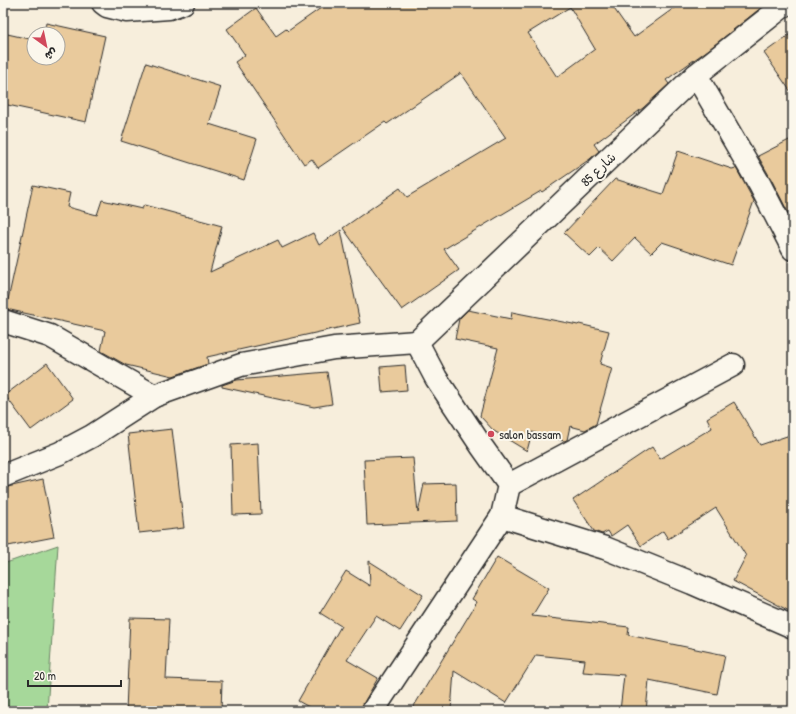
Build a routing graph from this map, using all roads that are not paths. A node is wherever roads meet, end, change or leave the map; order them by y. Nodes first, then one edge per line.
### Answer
1 (103, 3) edge
2 (183, 3) edge
3 (787, 3) edge
4 (696, 75) junction
5 (793, 249) edge
6 (3, 321) edge
7 (417, 342) junction
8 (733, 365) dead end
9 (154, 396) junction
10 (3, 476) edge
11 (509, 485) junction
12 (502, 516) junction
13 (793, 627) edge
14 (373, 711) edge

1 - 2 street
3 - 4 street, شارع 85
4 - 5 street
4 - 7 street, شارع 85
6 - 9 street
7 - 9 street
7 - 11 street
8 - 11 street
9 - 10 street
11 - 12 street
12 - 13 street
12 - 14 street

